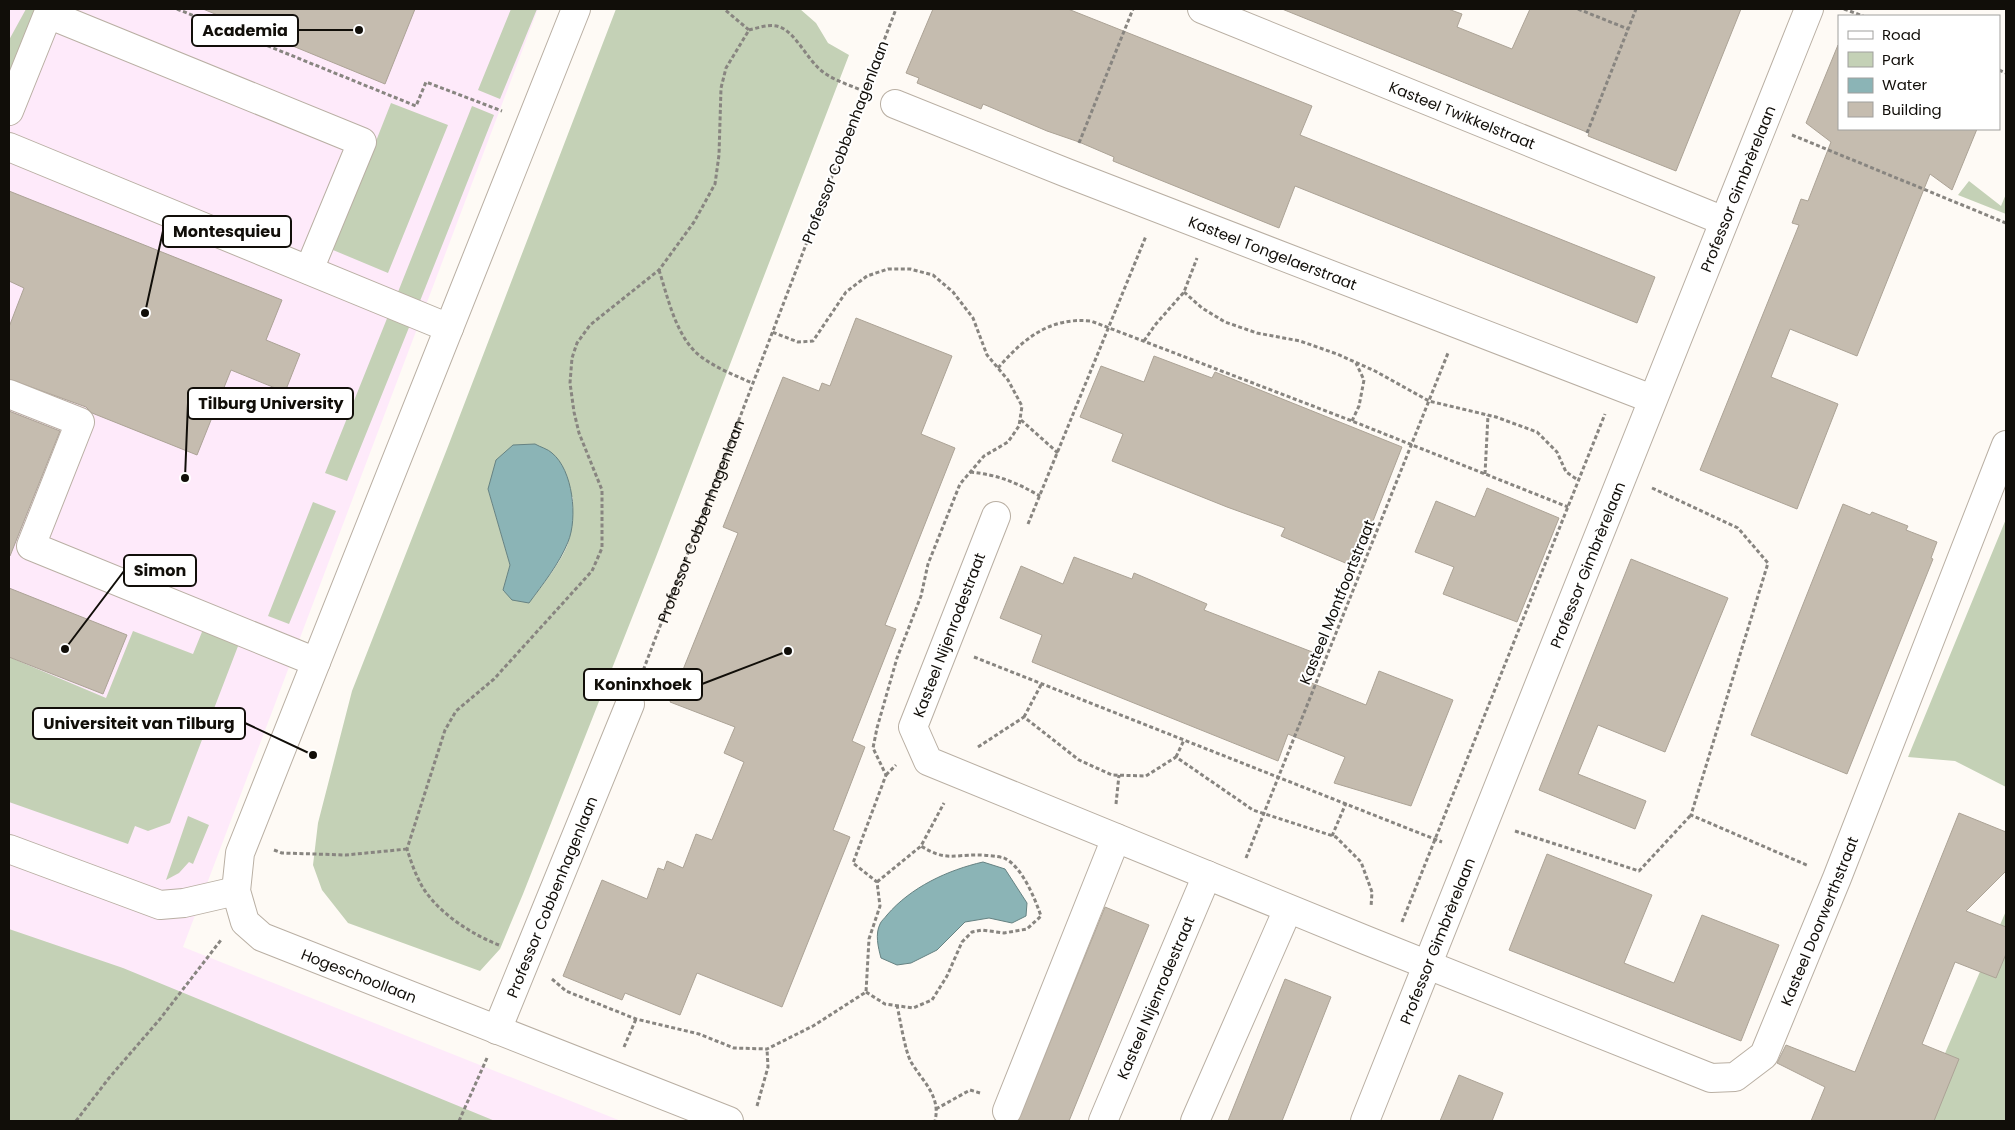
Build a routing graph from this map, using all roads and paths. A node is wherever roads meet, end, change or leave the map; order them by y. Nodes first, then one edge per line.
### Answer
1 (177, 9) edge
2 (576, 9) edge
3 (724, 9) edge
4 (896, 9) edge
5 (1133, 9) edge
6 (1202, 9) edge
7 (1578, 9) edge
8 (1636, 9) edge
9 (1809, 9) edge
10 (1844, 9) edge
11 (1860, 15) edge
12 (1628, 29) junction
13 (749, 30) junction
14 (865, 92) junction
15 (895, 104) joint
16 (9, 111) edge
17 (531, 122) junction
18 (1763, 123) junction
19 (9, 147) edge
20 (1576, 161) junction
21 (1067, 173) junction
22 (1157, 208) junction
23 (1724, 221) junction
24 (2006, 223) edge
25 (1208, 228) junction
26 (309, 270) junction
27 (660, 270) junction
28 (1184, 292) junction
29 (1460, 325) junction
30 (1109, 327) junction
31 (449, 328) junction
32 (772, 332) junction
33 (1144, 341) junction
34 (1356, 363) junction
35 (998, 368) junction
36 (752, 383) junction
37 (1616, 385) junction
38 (9, 394) edge
39 (1652, 399) junction
40 (1429, 401) junction
41 (1488, 415) junction
42 (1020, 420) junction
43 (1352, 421) junction
44 (1412, 445) junction
45 (2006, 445) edge
46 (1058, 453) junction
47 (970, 472) junction
48 (1484, 474) junction
49 (1623, 475) junction
50 (1578, 480) junction
51 (1040, 496) junction
52 (1568, 507) junction
53 (996, 516) joint
54 (946, 645) junction
55 (316, 662) junction
56 (1042, 683) junction
57 (630, 704) joint
58 (1024, 717) junction
59 (1184, 740) junction
60 (1176, 758) junction
61 (956, 772) junction
62 (1278, 777) junction
63 (1346, 803) junction
64 (1264, 814) junction
65 (1691, 815) junction
66 (1484, 821) junction
67 (1332, 836) junction
68 (246, 838) junction
69 (1116, 838) junction
70 (1435, 839) junction
71 (921, 846) junction
72 (9, 849) edge
73 (407, 849) junction
74 (1471, 853) junction
75 (1207, 875) junction
76 (1837, 878) junction
77 (877, 882) junction
78 (1234, 886) junction
79 (236, 891) junction
80 (1288, 909) junction
81 (245, 922) junction
82 (1379, 946) junction
83 (527, 957) junction
84 (1426, 964) junction
85 (866, 992) junction
86 (897, 1005) junction
87 (497, 1030) junction
88 (767, 1048) junction
89 (1008, 1107) joint
90 (936, 1109) junction
91 (755, 1114) dead end
92 (76, 1121) edge
93 (459, 1121) edge
94 (729, 1121) edge
95 (935, 1121) edge
96 (1103, 1121) edge
97 (1195, 1121) edge
98 (1365, 1121) edge

1 - 17 path
2 - 17 street
3 - 13 path
4 - 14 path, Professor Cobbenhagenlaan
5 - 21 path
6 - 20 street, Kasteel Twikkelstraat
7 - 12 path
8 - 12 path
9 - 18 street, Professor Gimbrèrelaan
10 - 11 path
12 - 20 path
13 - 14 path
13 - 27 path
14 - 15 path
14 - 32 path, Professor Cobbenhagenlaan
15 - 21 street, Kasteel Tongelaerstraat
16 - 26 street
17 - 31 street
18 - 23 street, Professor Gimbrèrelaan
18 - 24 path
19 - 26 street
20 - 23 street, Kasteel Twikkelstraat
21 - 22 street, Kasteel Tongelaerstraat
22 - 25 street, Kasteel Tongelaerstraat
22 - 30 path
23 - 39 street, Professor Gimbrèrelaan
25 - 28 path
25 - 29 street, Kasteel Tongelaerstraat
26 - 31 street
27 - 36 path
27 - 73 path
28 - 33 path
28 - 34 path
29 - 37 street, Kasteel Tongelaerstraat
29 - 40 path, Kasteel Montfoortstraat
30 - 33 path
30 - 35 path
30 - 46 path
31 - 55 street
32 - 35 path
32 - 36 path, Professor Cobbenhagenlaan
33 - 43 path
34 - 40 path
34 - 43 path
35 - 42 path
36 - 57 path, Professor Cobbenhagenlaan
37 - 39 street, Kasteel Tongelaerstraat
37 - 50 path
38 - 55 street
39 - 49 street, Professor Gimbrèrelaan
40 - 41 path
40 - 44 path, Kasteel Montfoortstraat
41 - 48 path
41 - 50 path
42 - 46 path
42 - 47 path
43 - 44 path
44 - 48 path
44 - 62 path, Kasteel Montfoortstraat
45 - 76 street, Kasteel Doorwerthstraat
46 - 51 path
47 - 51 path
47 - 77 path
48 - 52 path
49 - 65 path
49 - 66 street, Professor Gimbrèrelaan
50 - 52 path
51 - 53 path
52 - 70 path
53 - 54 street, Kasteel Nijenrodestraat
54 - 56 path
54 - 61 street, Kasteel Nijenrodestraat
55 - 68 street
56 - 58 path
56 - 59 path
57 - 83 street, Professor Cobbenhagenlaan
58 - 60 path
58 - 61 path
59 - 60 path
59 - 62 path
60 - 64 path
61 - 69 street, Kasteel Nijenrodestraat
61 - 71 path
62 - 63 path
62 - 64 path, Kasteel Montfoortstraat
63 - 67 path
63 - 70 path
64 - 67 path
64 - 78 path, Kasteel Montfoortstraat
65 - 66 path
65 - 76 path
66 - 74 street, Professor Gimbrèrelaan
67 - 82 path
68 - 73 path
68 - 79 street
69 - 75 street, Kasteel Nijenrodestraat
69 - 89 street
70 - 74 path
70 - 82 path
71 - 77 path
71 - 86 path
72 - 79 street
73 - 83 path
74 - 84 street, Professor Gimbrèrelaan
75 - 78 street, Kasteel Nijenrodestraat
75 - 96 street, Kasteel Nijenrodestraat
76 - 84 street, Kasteel Doorwerthstraat
77 - 85 path
78 - 80 street, Kasteel Nijenrodestraat
79 - 81 street
80 - 82 street, Kasteel Nijenrodestraat
80 - 97 street
81 - 87 street, Hogeschoollaan
81 - 92 path
82 - 84 street, Kasteel Nijenrodestraat
83 - 87 street, Professor Cobbenhagenlaan
83 - 88 path
84 - 98 street, Professor Gimbrèrelaan
85 - 86 path
85 - 88 path
86 - 90 path
87 - 93 path
87 - 94 street, Hogeschoollaan
88 - 91 path
89 - 90 path
90 - 95 path

